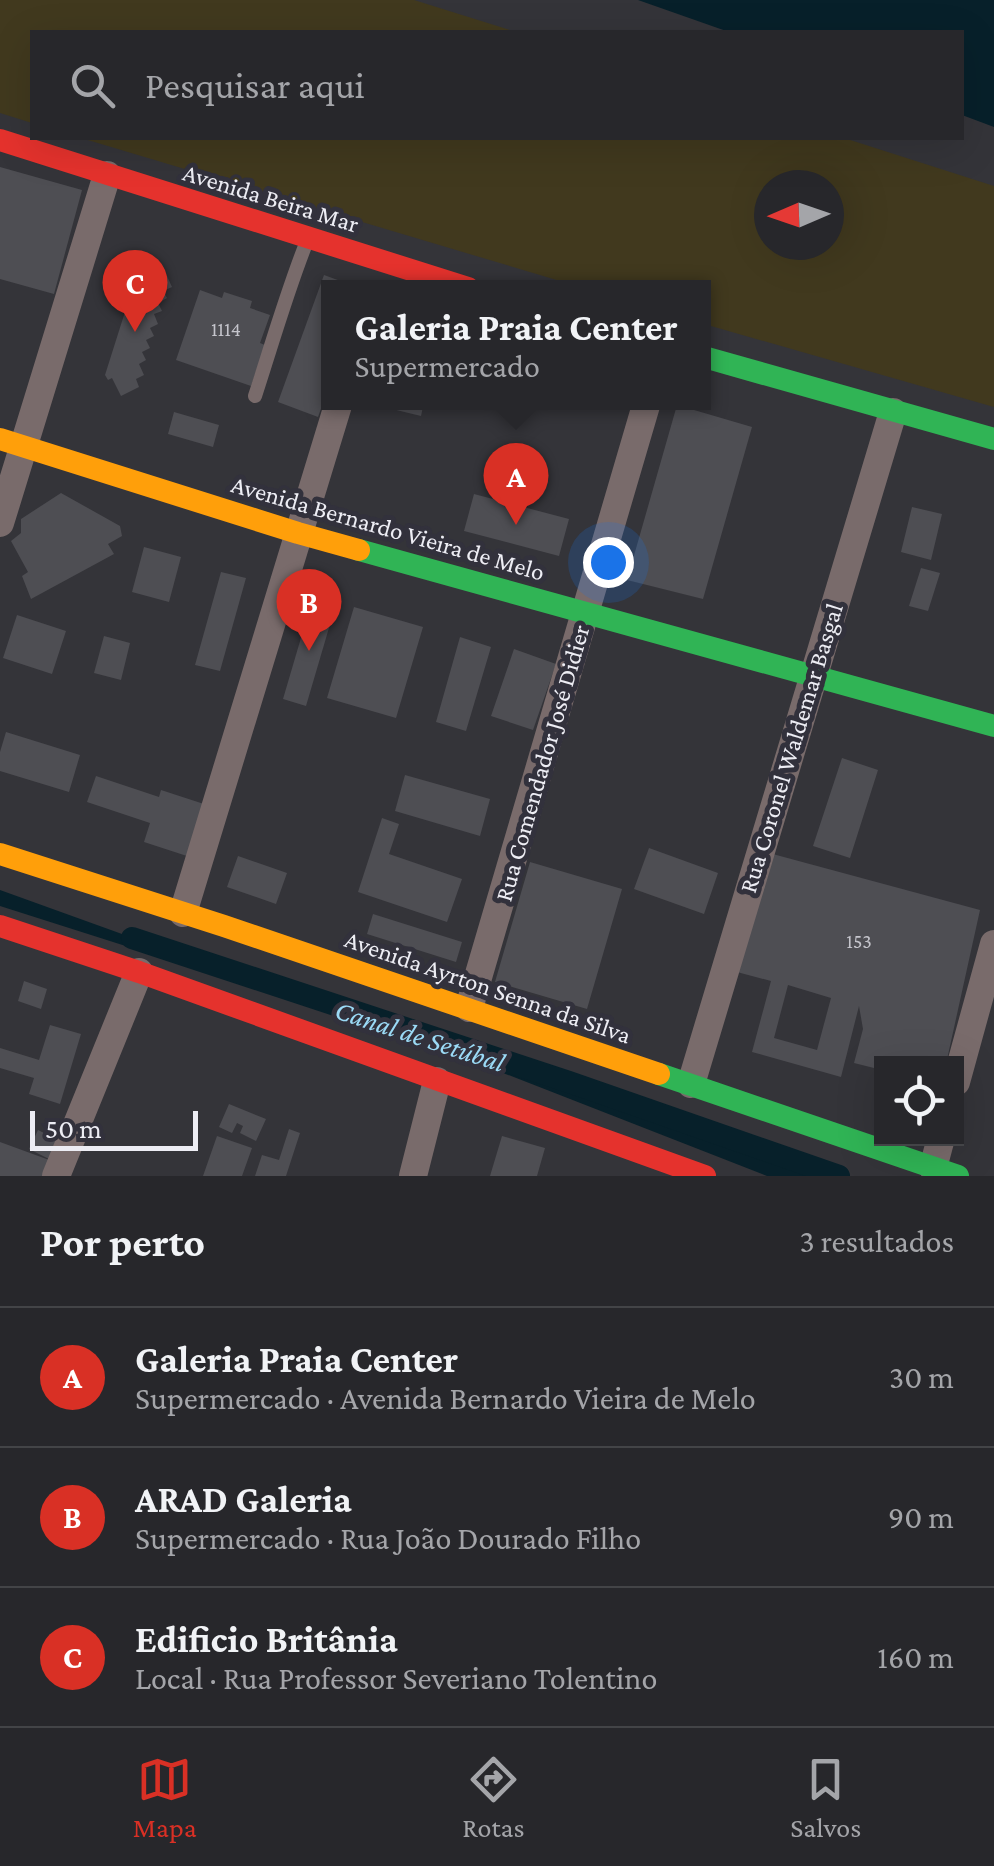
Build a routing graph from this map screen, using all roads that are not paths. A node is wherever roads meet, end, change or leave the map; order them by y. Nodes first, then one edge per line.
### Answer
1 (0, 140) edge
2 (107, 175) junction
3 (308, 238) junction
4 (379, 275) edge
5 (413, 280) edge
6 (711, 360) edge
7 (254, 396) dead end
8 (336, 410) edge
9 (644, 410) edge
10 (893, 412) junction
11 (994, 438) edge
12 (12, 443) edge
13 (0, 523) edge
14 (298, 533) junction
15 (586, 613) junction
16 (812, 677) junction
17 (994, 726) edge
18 (0, 854) edge
19 (183, 913) junction
20 (0, 926) edge
21 (994, 944) edge
22 (139, 972) junction
23 (470, 1008) junction
24 (963, 1056) edge
25 (437, 1080) junction
26 (691, 1084) junction
27 (942, 1146) edge
28 (675, 1171) edge
29 (945, 1172) edge
30 (56, 1176) edge
31 (413, 1176) edge
32 (705, 1176) edge

1 - 2 main road, Avenida Beira Mar
2 - 3 main road, Avenida Beira Mar
2 - 12 street
3 - 4 main road, Avenida Beira Mar
3 - 7 lane
4 - 5 main road, Avenida Beira Mar
6 - 10 main road
8 - 14 street
9 - 15 street, Rua Comendador José Didier
10 - 11 main road
10 - 16 street, Rua Coronel Waldemar Basgal
12 - 13 street
12 - 14 main road, Avenida Bernardo Vieira de Melo
14 - 15 main road, Avenida Bernardo Vieira de Melo
14 - 19 street
15 - 16 main road, Avenida Bernardo Vieira de Melo
15 - 23 street, Rua Comendador José Didier
16 - 17 main road, Avenida Bernardo Vieira de Melo
16 - 26 street, Rua Coronel Waldemar Basgal
18 - 19 main road, Avenida Ayrton Senna da Silva
19 - 23 main road, Avenida Ayrton Senna da Silva
20 - 22 main road
21 - 24 street
22 - 25 main road
22 - 30 street
23 - 26 main road, Avenida Ayrton Senna da Silva
25 - 28 main road
25 - 31 street
26 - 29 main road, Avenida Ayrton Senna da Silva
27 - 29 street
28 - 32 main road

